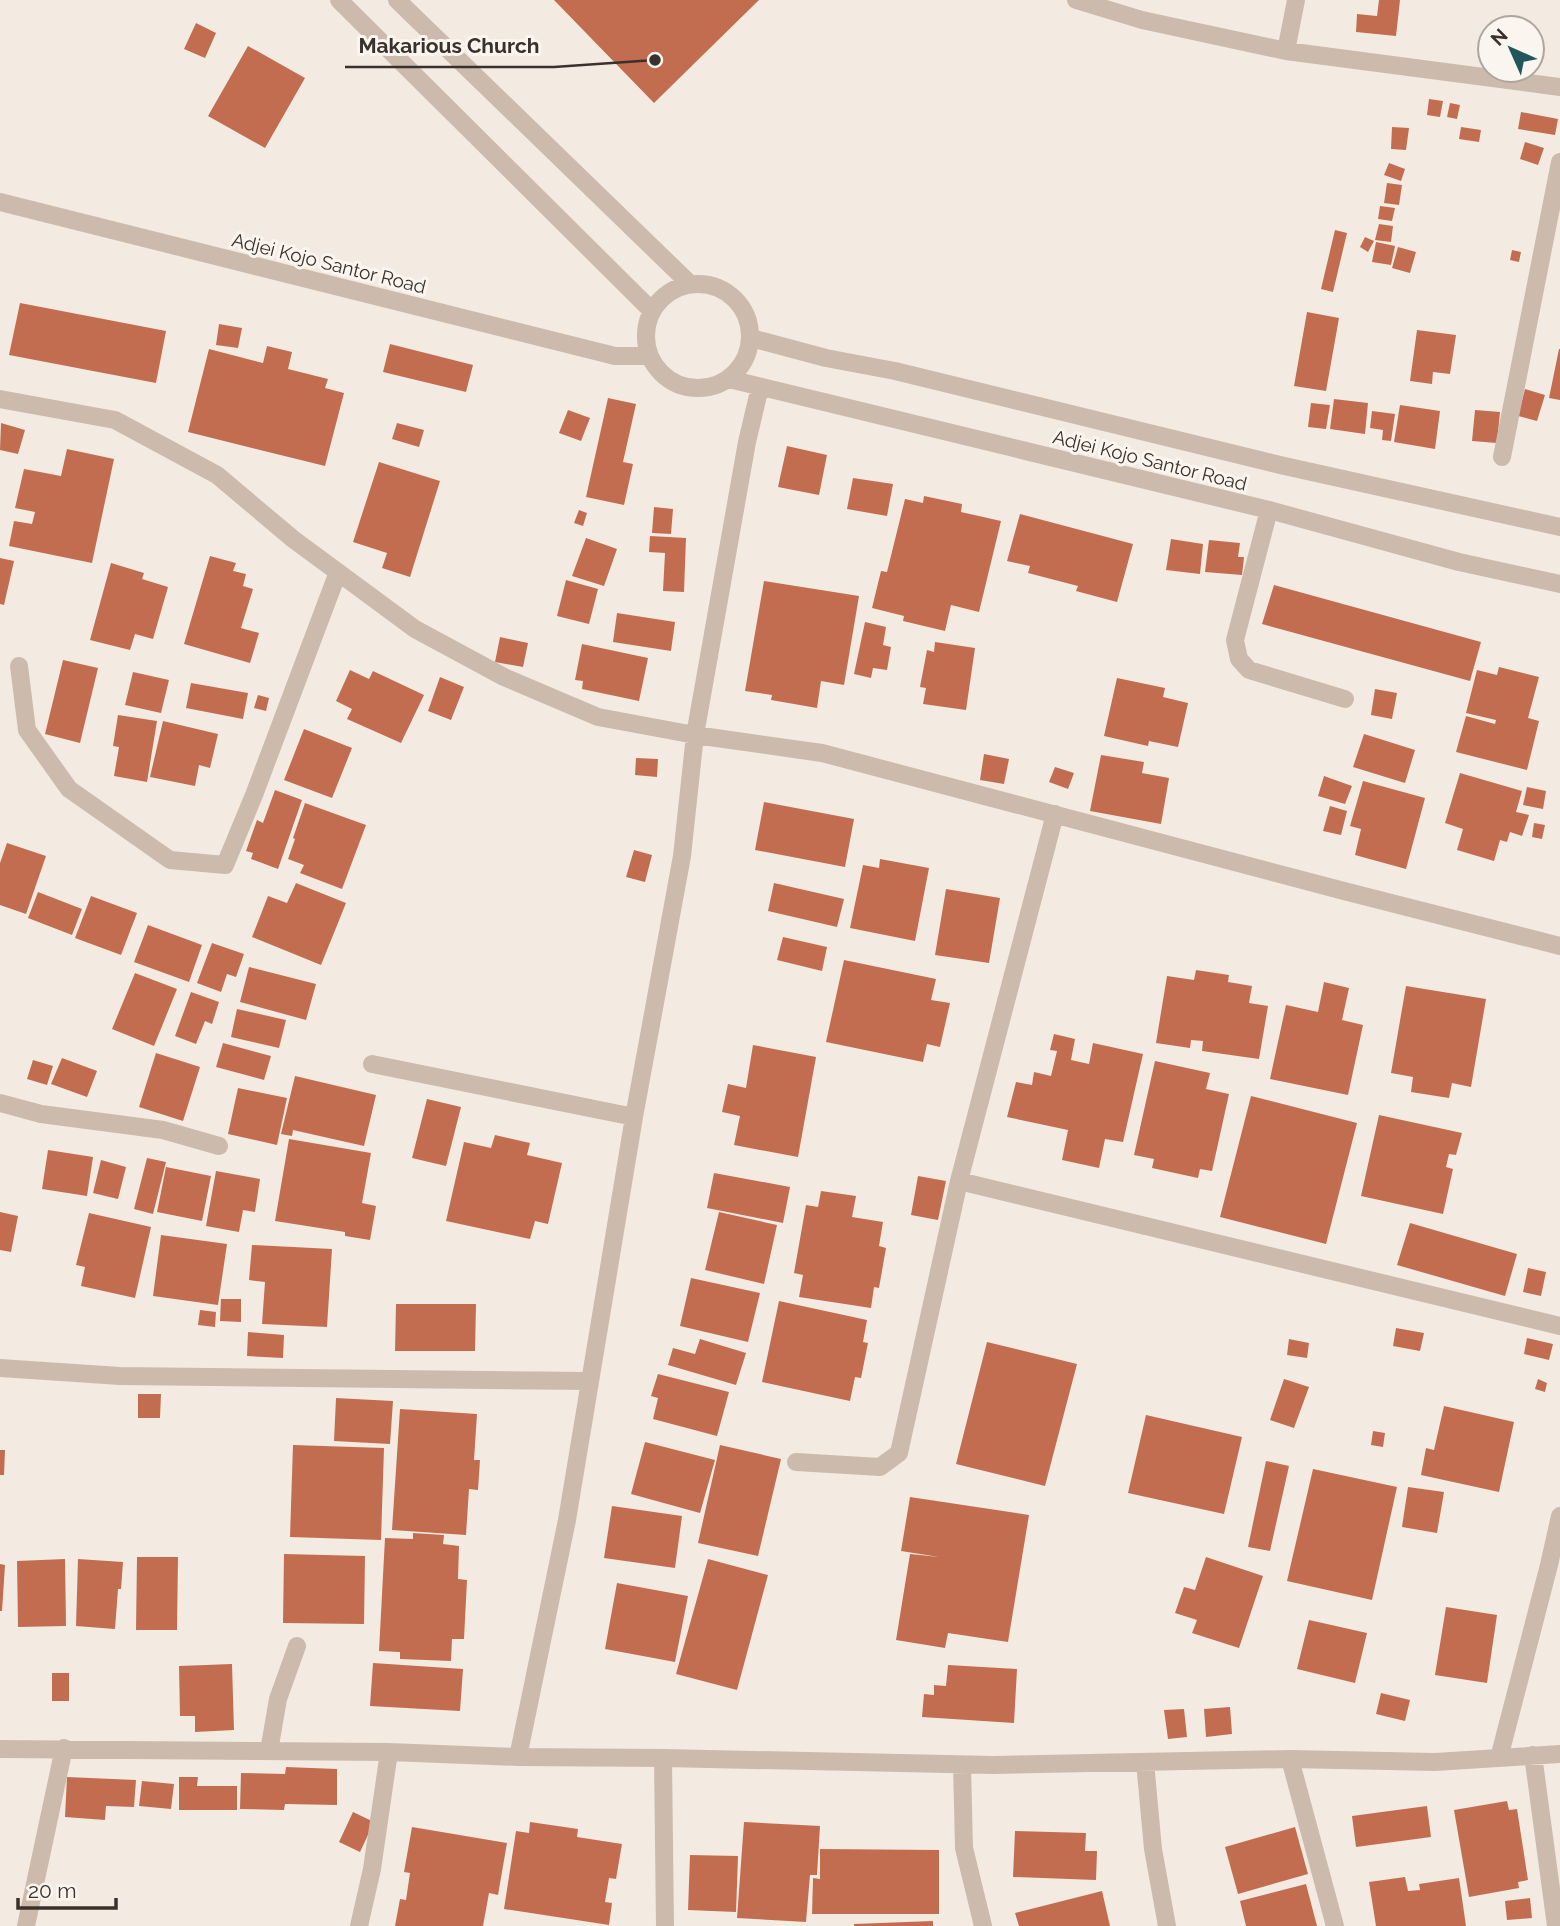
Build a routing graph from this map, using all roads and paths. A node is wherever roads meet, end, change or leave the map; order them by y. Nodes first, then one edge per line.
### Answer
1 (339, 0) edge
2 (397, 0) edge
3 (1076, 0) edge
4 (1296, 0) edge
5 (1286, 51) junction
6 (1560, 87) edge
7 (1560, 162) edge
8 (0, 202) edge
9 (689, 283) junction
10 (651, 310) junction
11 (751, 338) junction
12 (649, 356) junction
13 (729, 379) junction
14 (760, 387) junction
15 (0, 399) edge
16 (1502, 457) dead end
17 (1269, 510) junction
18 (1560, 527) edge
19 (338, 572) junction
20 (1560, 584) edge
21 (19, 666) dead end
22 (1345, 699) dead end
23 (695, 734) junction
24 (1055, 814) junction
25 (1560, 946) edge
26 (372, 1064) dead end
27 (0, 1103) edge
28 (634, 1117) junction
29 (219, 1146) dead end
30 (959, 1181) junction
31 (1560, 1326) edge
32 (0, 1368) edge
33 (589, 1381) junction
34 (796, 1462) dead end
35 (1560, 1516) edge
36 (297, 1646) dead end
37 (64, 1748) junction
38 (0, 1749) edge
39 (269, 1751) junction
40 (388, 1752) junction
41 (1533, 1755) junction
42 (1560, 1755) edge
43 (518, 1757) junction
44 (663, 1758) junction
45 (1499, 1758) junction
46 (1290, 1759) junction
47 (1145, 1762) junction
48 (962, 1765) junction
49 (26, 1926) edge
50 (359, 1926) edge
51 (665, 1926) edge
52 (983, 1926) edge
53 (1167, 1926) edge
54 (1335, 1926) edge
55 (1556, 1926) edge

1 - 10 street
2 - 9 street
3 - 5 street
4 - 5 street
5 - 6 street
7 - 16 street
8 - 12 street, Adjei Kojo Santor Road
9 - 10 street
9 - 11 street
10 - 12 street
11 - 13 street
11 - 18 street, Adjei Kojo Santor Road
12 - 13 street
13 - 14 street, Adjei Kojo Santor Road
14 - 17 street, Adjei Kojo Santor Road
14 - 23 street
15 - 19 street
17 - 20 street, Adjei Kojo Santor Road
17 - 22 street
19 - 21 street
19 - 23 street
23 - 24 street
23 - 28 street
24 - 25 street
24 - 30 street
26 - 28 street
27 - 29 street
28 - 33 street
30 - 31 street
30 - 34 street
32 - 33 street
33 - 43 street
35 - 45 street
36 - 39 street
37 - 38 street
37 - 39 street
37 - 49 street
39 - 40 street
40 - 43 street
40 - 50 street
41 - 42 street
41 - 45 street
41 - 55 street
43 - 44 street
44 - 48 street
44 - 51 street
45 - 46 street
46 - 47 street
46 - 54 street
47 - 48 street
47 - 53 street
48 - 52 street

